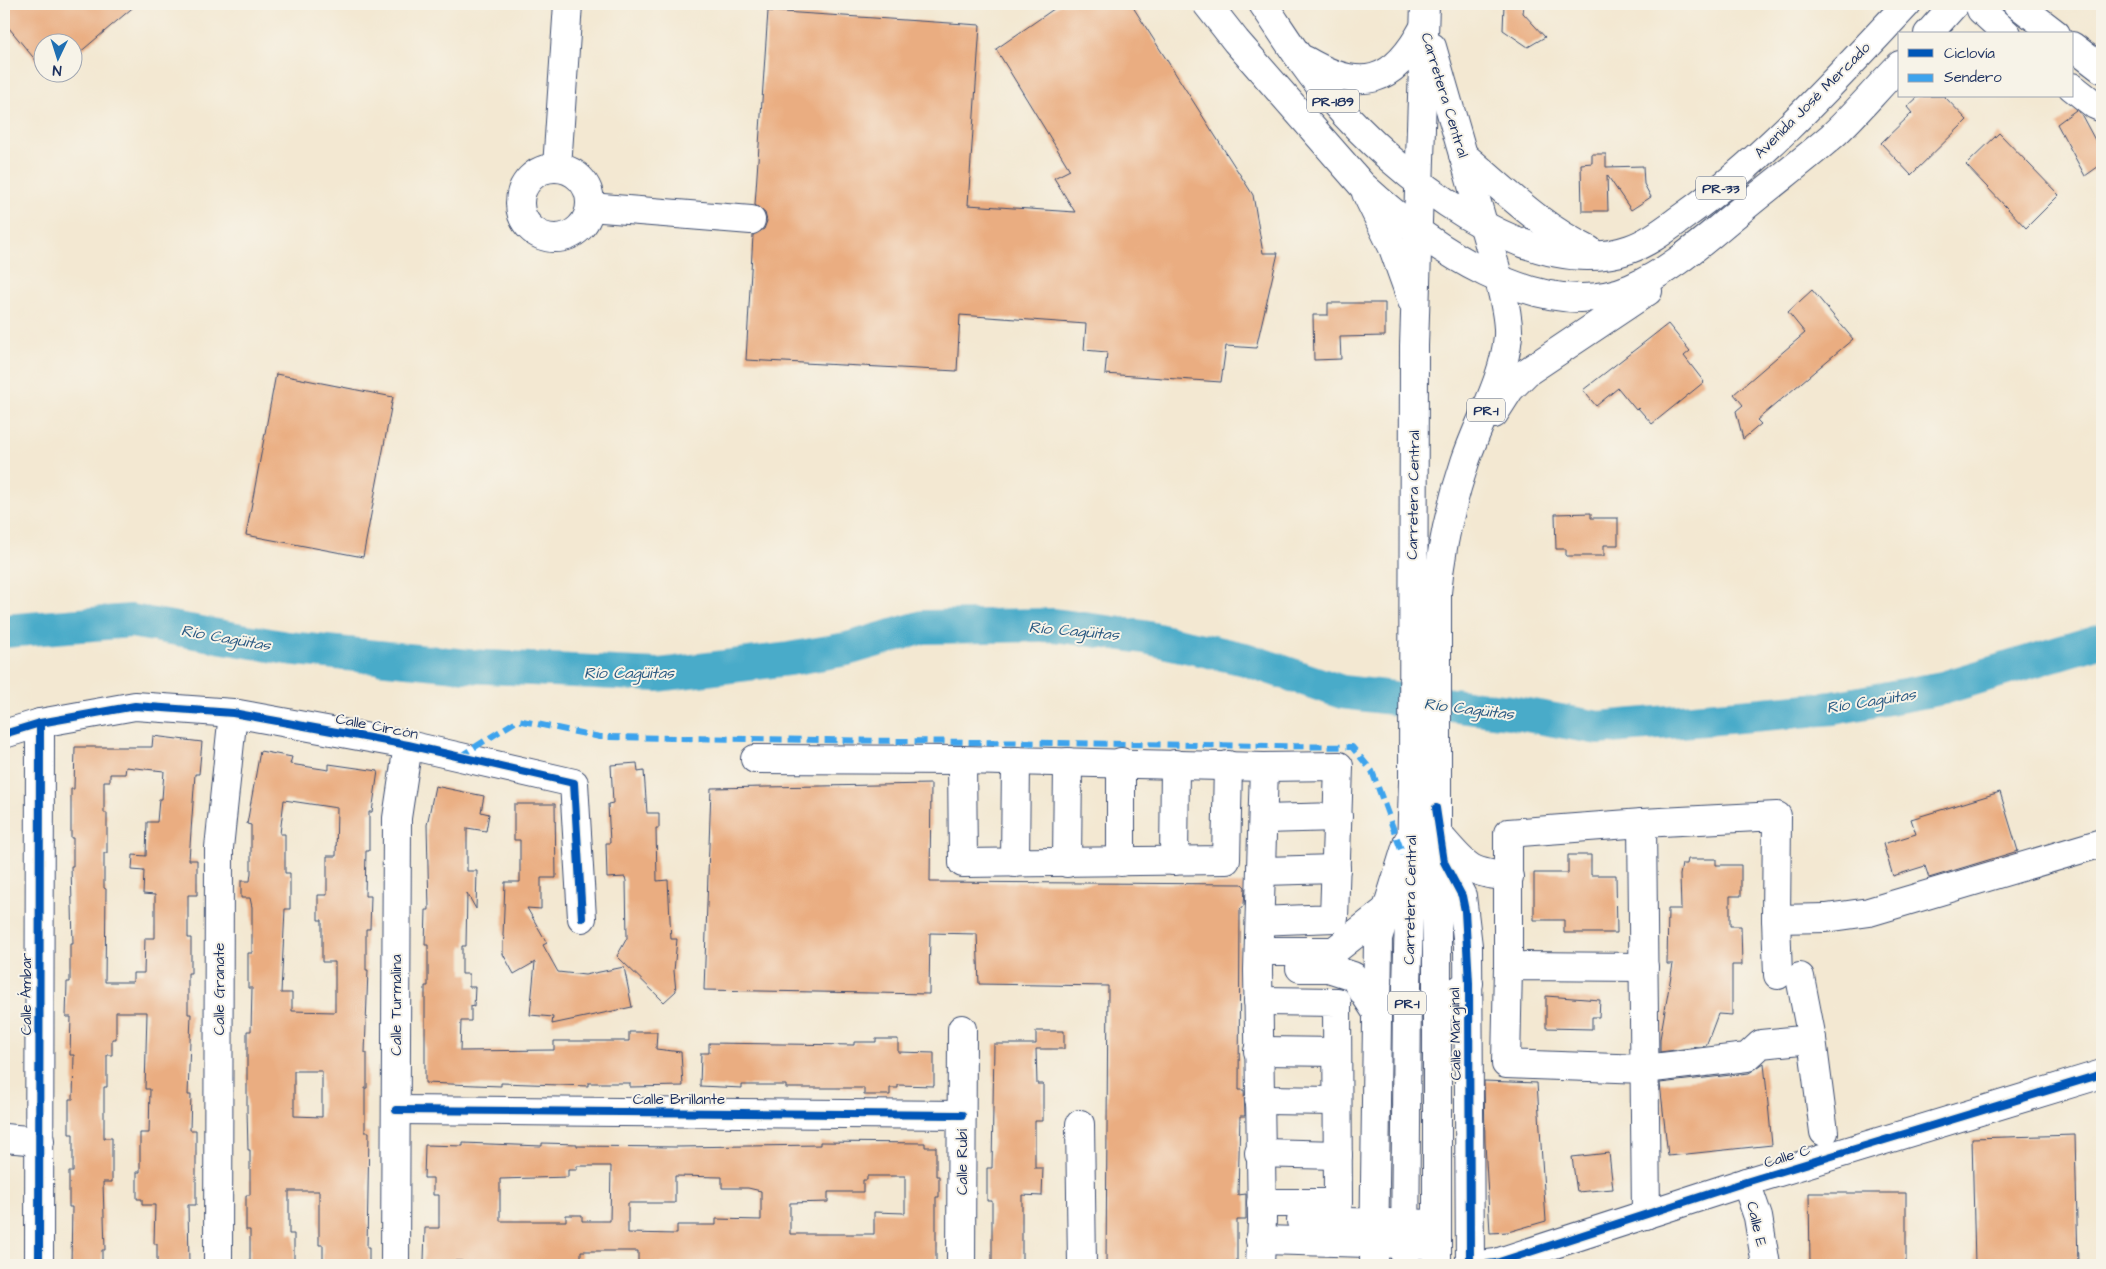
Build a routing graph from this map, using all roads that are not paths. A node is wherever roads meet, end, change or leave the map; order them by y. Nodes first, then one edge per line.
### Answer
1 (568, 4) edge
2 (1207, 4) edge
3 (1263, 4) edge
4 (1907, 4) edge
5 (1955, 4) edge
6 (1978, 4) edge
7 (2017, 4) edge
8 (1425, 15) edge
9 (2048, 22) edge
10 (1930, 32) edge
11 (2005, 32) edge
12 (2074, 48) edge
13 (1301, 58) junction
14 (1898, 67) edge
15 (2102, 69) edge
16 (2074, 90) edge
17 (2102, 108) edge
18 (1463, 155) junction
19 (557, 167) junction
20 (1420, 183) junction
21 (1362, 185) junction
22 (590, 207) junction
23 (750, 220) dead end
24 (1484, 225) junction
25 (1419, 232) junction
26 (1602, 256) junction
27 (1674, 264) junction
28 (1499, 279) junction
29 (1416, 324) junction
30 (1466, 460) junction
31 (1425, 594) junction
32 (233, 713) junction
33 (40, 723) junction
34 (4, 734) edge
35 (408, 745) junction
36 (755, 760) dead end
37 (962, 760) junction
38 (1016, 761) junction
39 (1068, 762) junction
40 (1121, 762) junction
41 (1175, 764) junction
42 (1228, 765) junction
43 (1264, 767) junction
44 (1425, 782) junction
45 (1436, 808) junction
46 (1338, 817) junction
47 (1264, 818) junction
48 (1642, 823) junction
49 (1411, 830) junction
50 (1442, 839) junction
51 (2102, 843) edge
52 (1174, 861) junction
53 (1121, 862) junction
54 (1015, 863) junction
55 (1067, 863) junction
56 (1336, 869) junction
57 (1262, 871) junction
58 (1509, 877) junction
59 (1386, 910) junction
60 (582, 918) dead end
61 (1776, 919) junction
62 (1260, 921) junction
63 (1258, 960) junction
64 (1508, 966) junction
65 (1644, 966) junction
66 (1469, 983) junction
67 (1258, 1001) junction
68 (1377, 1012) junction
69 (1437, 1014) junction
70 (962, 1029) dead end
71 (1812, 1039) junction
72 (1258, 1051) junction
73 (1337, 1052) junction
74 (1645, 1069) junction
75 (2102, 1074) edge
76 (1259, 1100) junction
77 (1337, 1101) junction
78 (396, 1110) junction
79 (962, 1115) junction
80 (1080, 1124) dead end
81 (1824, 1132) dead end
82 (4, 1138) edge
83 (40, 1141) junction
84 (1259, 1154) junction
85 (1338, 1155) junction
86 (1746, 1182) junction
87 (1646, 1215) junction
88 (1261, 1232) edge
89 (1374, 1244) edge
90 (1405, 1245) edge
91 (1437, 1245) edge
92 (39, 1265) edge
93 (218, 1265) edge
94 (395, 1265) edge
95 (961, 1265) edge
96 (1082, 1265) edge
97 (1470, 1265) edge
98 (1480, 1265) edge
99 (1766, 1265) edge

1 - 19 street
2 - 21 street, PR-189
3 - 13 street, PR-189
4 - 26 street, Avenida José Mercado / PR-33
5 - 10 street
6 - 11 street
7 - 9 street
8 - 13 street
8 - 18 street, Carretera Central / PR-1
8 - 20 street, Carretera Central / PR-1
12 - 15 street
13 - 20 street, PR-189
14 - 27 street, PR-33
16 - 17 street
18 - 24 street, Carretera Central / PR-1
18 - 26 street
19 - 22 street
19 - 22 street
20 - 24 street, Avenida José Mercado / PR-33
20 - 25 street, Carretera Central / PR-1
21 - 25 street, PR-189
21 - 29 street
22 - 23 street
24 - 26 street, Avenida José Mercado / PR-33
24 - 28 street, Carretera Central / PR-1
25 - 28 street, PR-33
25 - 29 street, Carretera Central / PR-1
27 - 28 street, PR-33
27 - 30 street
28 - 30 street, Carretera Central / PR-1
29 - 31 street, Carretera Central / PR-1
30 - 31 street, Carretera Central / PR-1
31 - 44 street, Carretera Central / PR-1
32 - 33 street, Calle Circón
32 - 35 street, Calle Circón
32 - 93 street, Calle Granate
33 - 34 street, Calle Circón
33 - 83 street, Calle Ámbar
35 - 60 street, Calle Circón
35 - 78 street, Calle Turmalina
36 - 37 street
37 - 38 street
37 - 54 street
38 - 39 street
38 - 54 street
39 - 40 street
39 - 55 street
40 - 41 street
40 - 53 street
41 - 42 street
41 - 52 street
42 - 43 street
42 - 52 street
43 - 46 street
43 - 47 street
44 - 45 street, Carretera Central / PR-1
44 - 49 street, Carretera Central / PR-1
45 - 50 street, Calle Marginal
45 - 69 street, Carretera Central / PR-1
46 - 47 street
46 - 56 street
47 - 57 street
48 - 58 street
48 - 61 street
48 - 65 street
49 - 59 street
49 - 90 street, Carretera Central / PR-1
50 - 58 street
50 - 66 street, Calle Marginal
51 - 61 street
52 - 53 street
53 - 55 street
54 - 55 street
56 - 57 street
56 - 62 street
57 - 62 street
58 - 64 street
59 - 63 street
59 - 68 street
61 - 71 street
62 - 63 street
63 - 67 street
63 - 68 street
64 - 65 street
64 - 74 street
65 - 74 street
66 - 69 street
66 - 97 street, Calle Marginal
67 - 72 street
67 - 73 street
68 - 89 street
69 - 91 street, Carretera Central / PR-1
70 - 79 street, Calle Rubí
71 - 74 street
71 - 81 street
72 - 73 street
72 - 76 street
73 - 77 street
74 - 87 street
75 - 86 street, Calle C
76 - 77 street
76 - 84 street
77 - 85 street
78 - 79 street, Calle Brillante
78 - 94 street, Calle Turmalina
79 - 95 street, Calle Rubí
80 - 96 street
82 - 83 street
83 - 92 street, Calle Ámbar
84 - 85 street
84 - 88 street
85 - 88 street
86 - 87 street, Calle C
86 - 99 street, Calle E
87 - 98 street, Calle C
88 - 89 street
89 - 90 street
90 - 91 street

